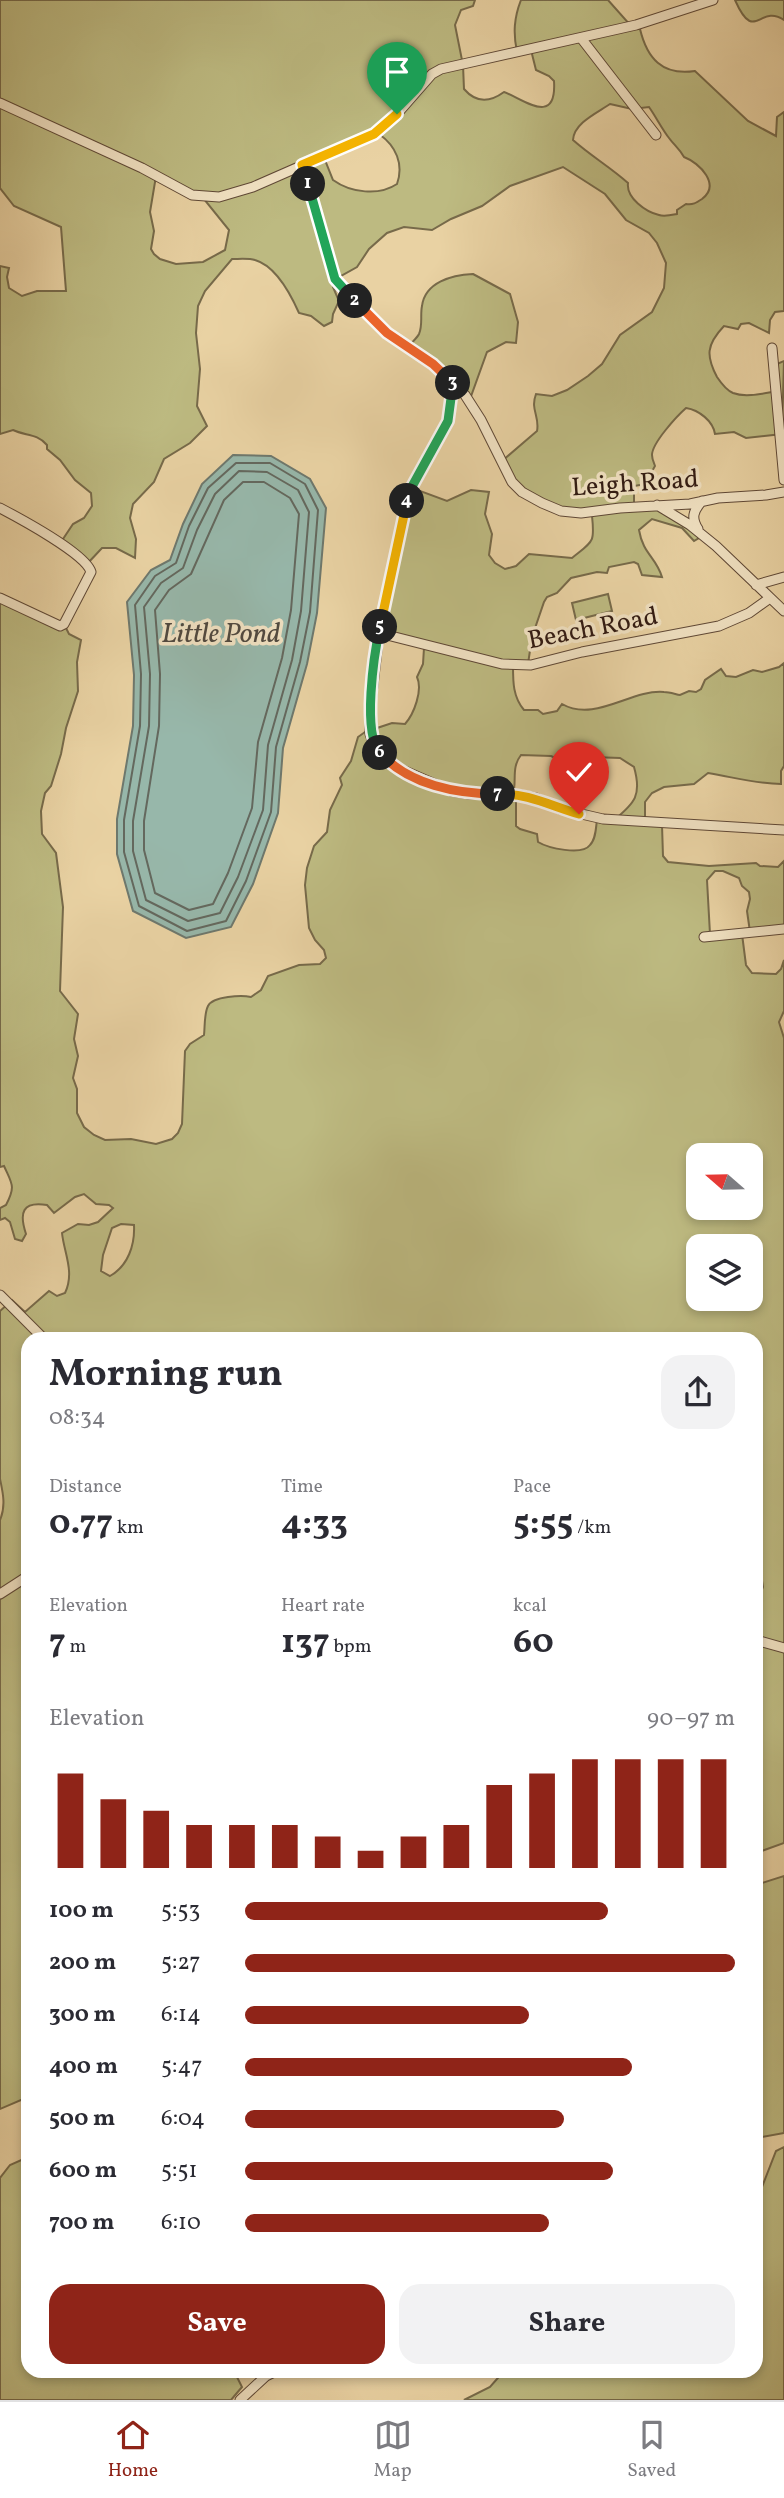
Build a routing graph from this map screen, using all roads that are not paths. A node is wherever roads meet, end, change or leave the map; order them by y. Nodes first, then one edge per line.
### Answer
1 (713, 0) edge
2 (580, 38) junction
3 (0, 103) edge
4 (656, 135) dead end
5 (302, 165) junction
6 (772, 348) dead end
7 (453, 382) junction
8 (784, 480) edge
9 (784, 492) edge
10 (702, 501) junction
11 (657, 505) junction
12 (0, 508) edge
13 (703, 536) junction
14 (784, 577) edge
15 (756, 585) junction
16 (0, 598) edge
17 (770, 598) junction
18 (784, 611) edge
19 (379, 633) junction
20 (784, 830) edge
21 (784, 929) edge
22 (704, 937) dead end
23 (0, 1295) edge
24 (37, 1332) edge
25 (21, 1580) edge
26 (0, 1594) edge
27 (763, 1642) edge
28 (784, 1648) edge
29 (265, 2378) edge
30 (240, 2400) edge

1 - 2 street
2 - 4 street
2 - 5 street
3 - 5 street
5 - 7 street, Leigh Road
6 - 8 street
7 - 11 street, Leigh Road
7 - 19 street
9 - 10 street, Leigh Road
10 - 11 street, Leigh Road
10 - 13 street
11 - 13 street
12 - 16 street
13 - 15 street
14 - 15 street
15 - 17 street
17 - 18 street
17 - 19 street, Beach Road
19 - 20 street
21 - 22 street
23 - 24 street
25 - 26 street
27 - 28 street
29 - 30 street

